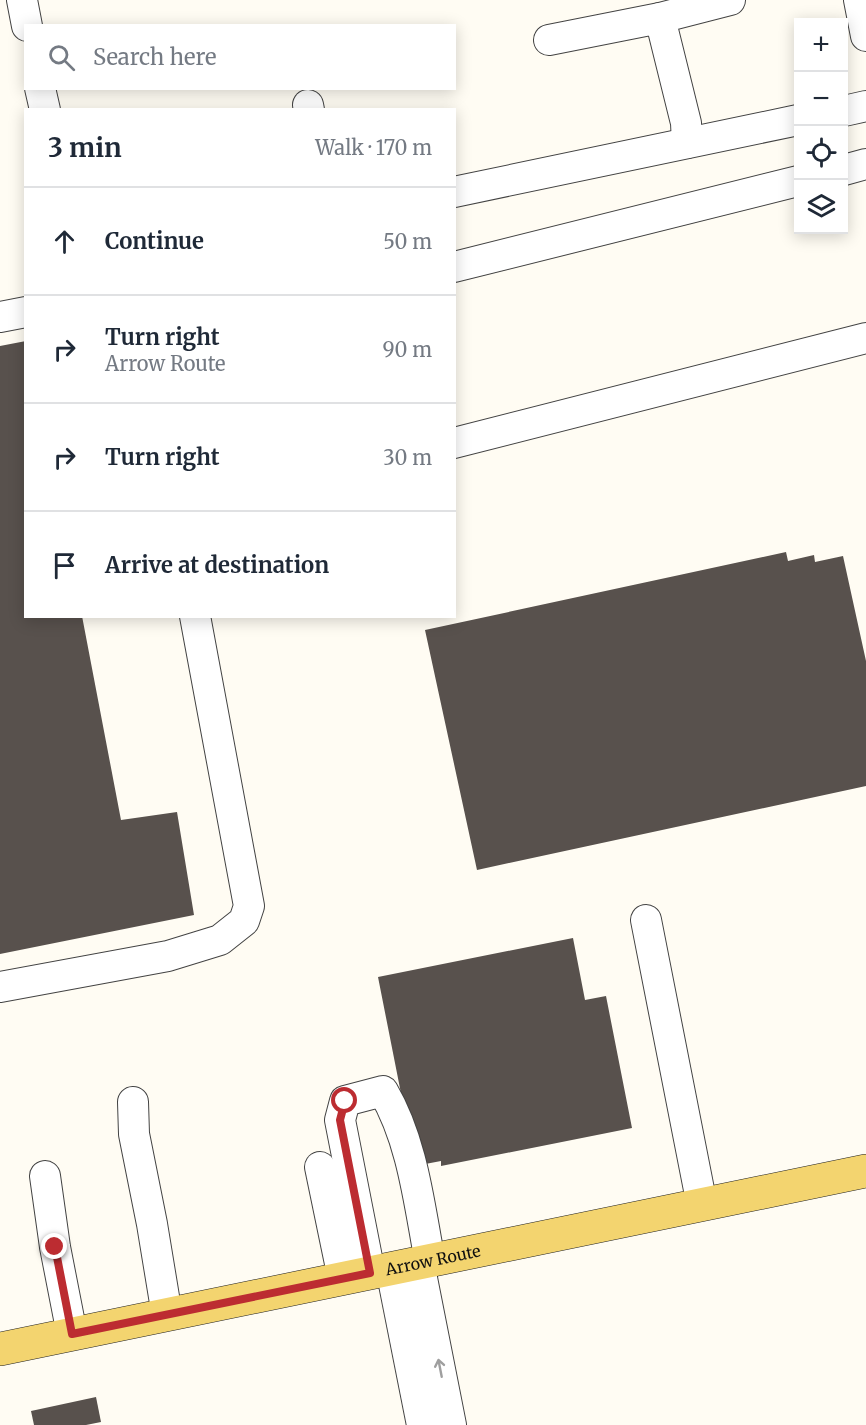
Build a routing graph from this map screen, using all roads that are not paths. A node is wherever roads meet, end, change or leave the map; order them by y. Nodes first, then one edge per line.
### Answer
1 (22, 0) edge
2 (730, 0) edge
3 (859, 0) edge
4 (660, 18) junction
5 (27, 24) edge
6 (866, 36) edge
7 (549, 40) dead end
8 (40, 90) edge
9 (866, 106) edge
10 (45, 108) edge
11 (848, 110) edge
12 (794, 121) edge
13 (687, 143) junction
14 (866, 165) edge
15 (848, 169) edge
16 (794, 182) edge
17 (456, 192) edge
18 (456, 266) edge
19 (24, 312) edge
20 (0, 317) edge
21 (866, 338) edge
22 (456, 442) edge
23 (195, 618) edge
24 (646, 920) dead end
25 (0, 987) edge
26 (133, 1102) dead end
27 (320, 1167) dead end
28 (866, 1171) edge
29 (45, 1176) dead end
30 (702, 1204) junction
31 (390, 1269) junction
32 (167, 1315) junction
33 (72, 1334) junction
34 (0, 1349) edge
35 (422, 1425) edge
36 (451, 1425) edge

1 - 5 street
2 - 4 street
3 - 6 street
4 - 7 street
4 - 13 street
8 - 10 street
9 - 11 street
12 - 13 street
13 - 17 street
14 - 15 street
16 - 18 street
19 - 20 street
21 - 22 street
23 - 25 street
24 - 30 street
26 - 32 street
27 - 31 street
28 - 30 main road, Arrow Route
29 - 33 street
30 - 31 main road, Arrow Route
31 - 31 street
31 - 32 main road, Arrow Route
31 - 35 street
36 -> 31 street
32 - 33 main road, Arrow Route
33 - 34 main road, Arrow Route

